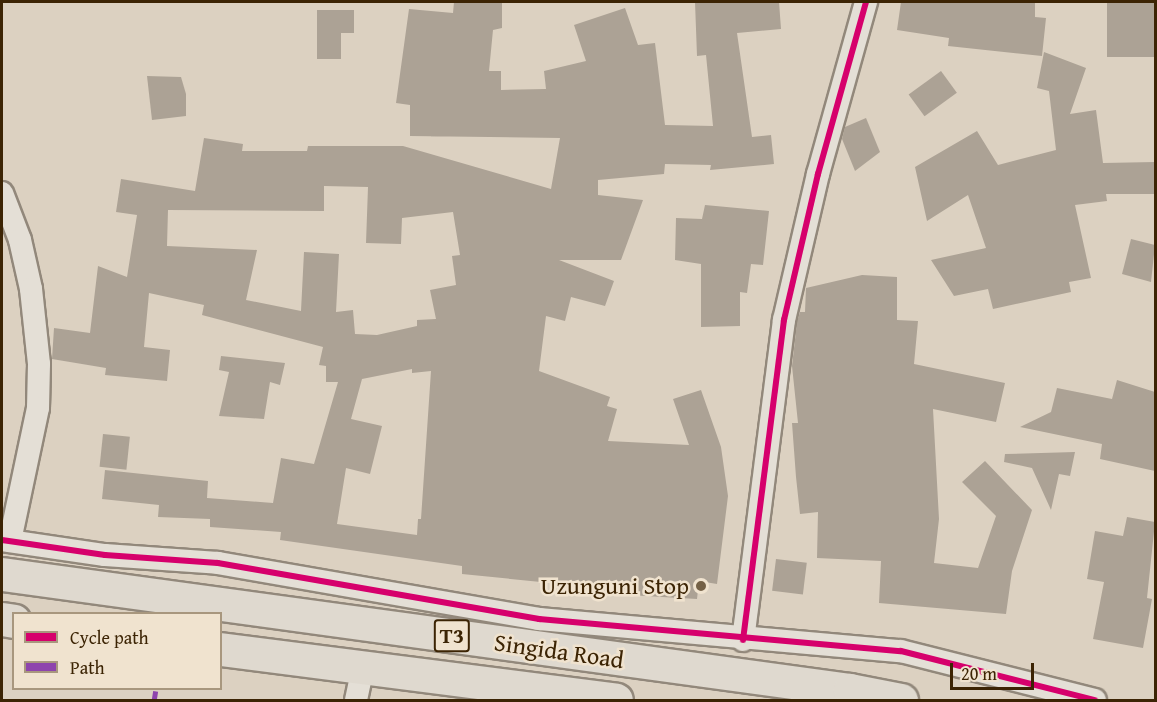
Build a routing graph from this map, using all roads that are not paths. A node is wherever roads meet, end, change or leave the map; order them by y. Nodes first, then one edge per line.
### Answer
1 (866, 2) edge
2 (2, 193) edge
3 (6, 540) edge
4 (2, 574) edge
5 (743, 640) junction
6 (222, 649) edge
7 (363, 668) junction
8 (356, 700) edge
9 (616, 700) edge
10 (902, 700) edge
11 (1095, 700) edge

1 - 5 street
2 - 3 street
3 - 5 street
4 - 10 highway, Singida Road / T3
5 - 11 street
6 - 7 highway, Singida Road / T3
7 - 8 street
7 - 9 highway, Singida Road / T3

